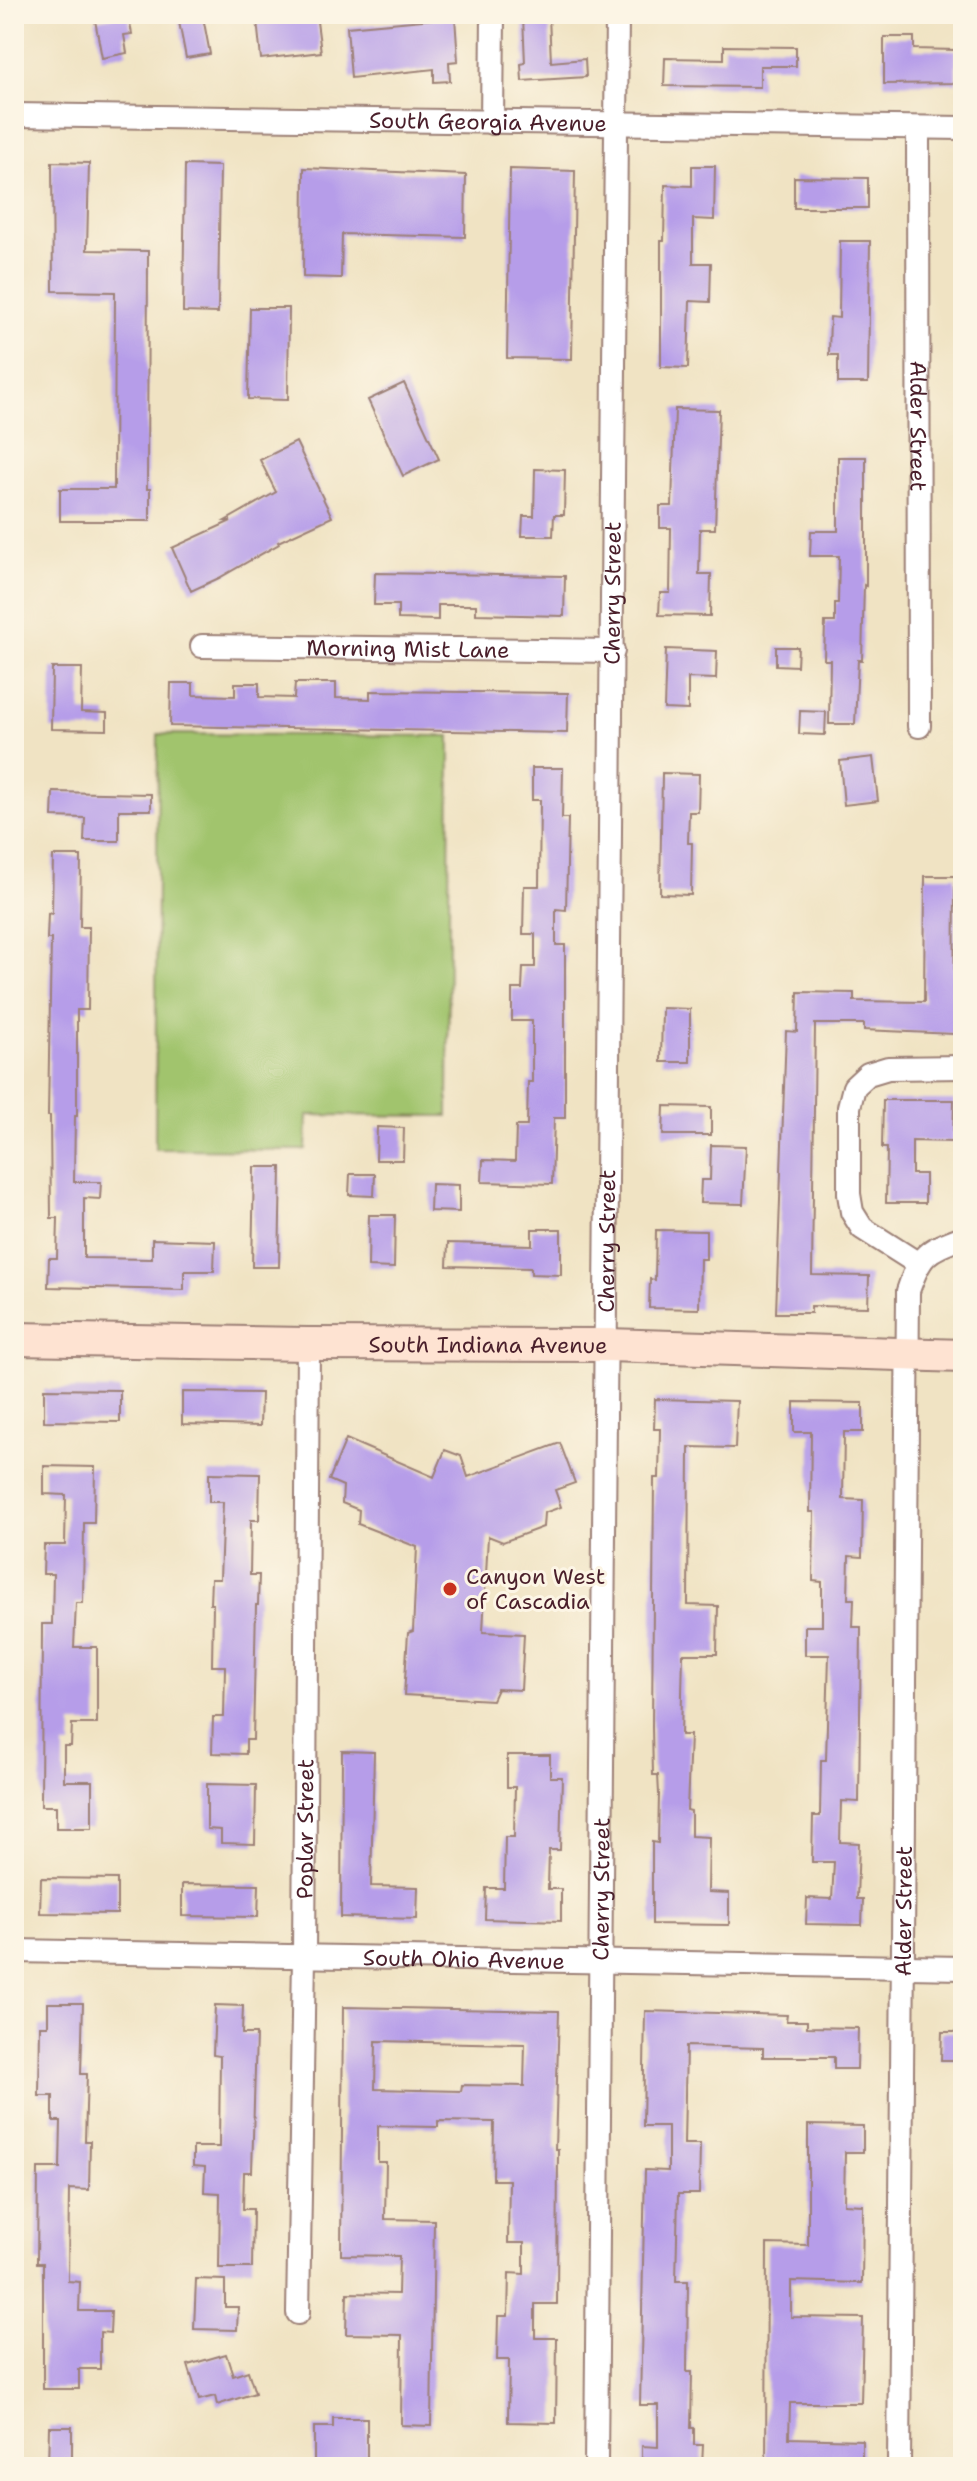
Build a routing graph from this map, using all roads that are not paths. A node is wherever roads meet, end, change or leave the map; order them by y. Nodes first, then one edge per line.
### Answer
1 (493, 14) edge
2 (617, 14) edge
3 (14, 115) edge
4 (492, 123) junction
5 (616, 125) junction
6 (918, 128) junction
7 (963, 128) edge
8 (202, 646) dead end
9 (613, 651) junction
10 (919, 726) dead end
11 (963, 1067) edge
12 (963, 1237) edge
13 (917, 1263) junction
14 (14, 1339) edge
15 (308, 1344) junction
16 (607, 1345) junction
17 (906, 1354) junction
18 (963, 1356) edge
19 (14, 1951) edge
20 (304, 1957) junction
21 (599, 1963) junction
22 (902, 1967) junction
23 (963, 1968) edge
24 (298, 2313) dead end
25 (596, 2467) edge
26 (899, 2467) edge

1 - 4 street
2 - 5 street, Cherry Street
3 - 4 street, South Georgia Avenue
4 - 5 street, South Georgia Avenue
5 - 6 street, South Georgia Avenue
5 - 9 street, Cherry Street
6 - 7 street, South Georgia Avenue
6 - 10 street, Alder Street
8 - 9 street, Morning Mist Lane
9 - 16 street, Cherry Street
11 - 13 street
12 - 13 street
13 - 17 street, Alder Street
14 - 15 main road, South Indiana Avenue
15 - 16 main road, South Indiana Avenue
15 - 20 street, Poplar Street
16 - 17 main road, South Indiana Avenue
16 - 21 street, Cherry Street
17 - 18 main road, South Indiana Avenue
17 - 22 street, Alder Street
19 - 20 street, South Ohio Avenue
20 - 21 street, South Ohio Avenue
20 - 24 street, Poplar Street
21 - 22 street, South Ohio Avenue
21 - 25 street, Cherry Street
22 - 23 street, South Ohio Avenue
22 - 26 street, Alder Street

